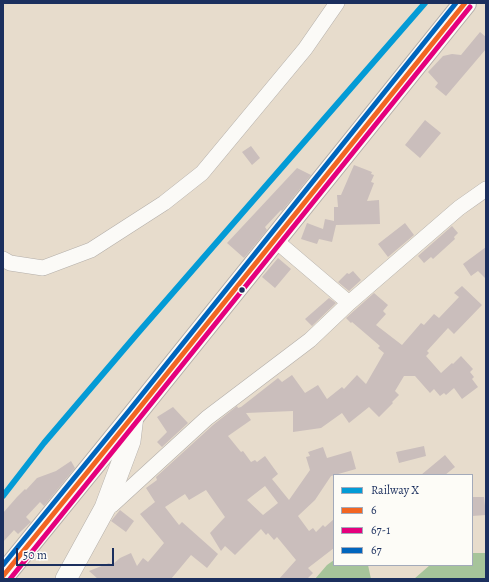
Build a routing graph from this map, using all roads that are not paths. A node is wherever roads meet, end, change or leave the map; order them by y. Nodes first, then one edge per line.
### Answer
1 (337, 3) edge
2 (465, 3) edge
3 (486, 189) edge
4 (275, 240) junction
5 (3, 259) edge
6 (349, 303) junction
7 (133, 416) junction
8 (105, 508) junction
9 (3, 576) edge
10 (66, 579) edge

1 - 5 street
2 - 4 main road
3 - 6 street
4 - 6 street
4 - 7 main road
6 - 8 street
7 - 8 main road
7 - 9 main road
8 - 10 main road

